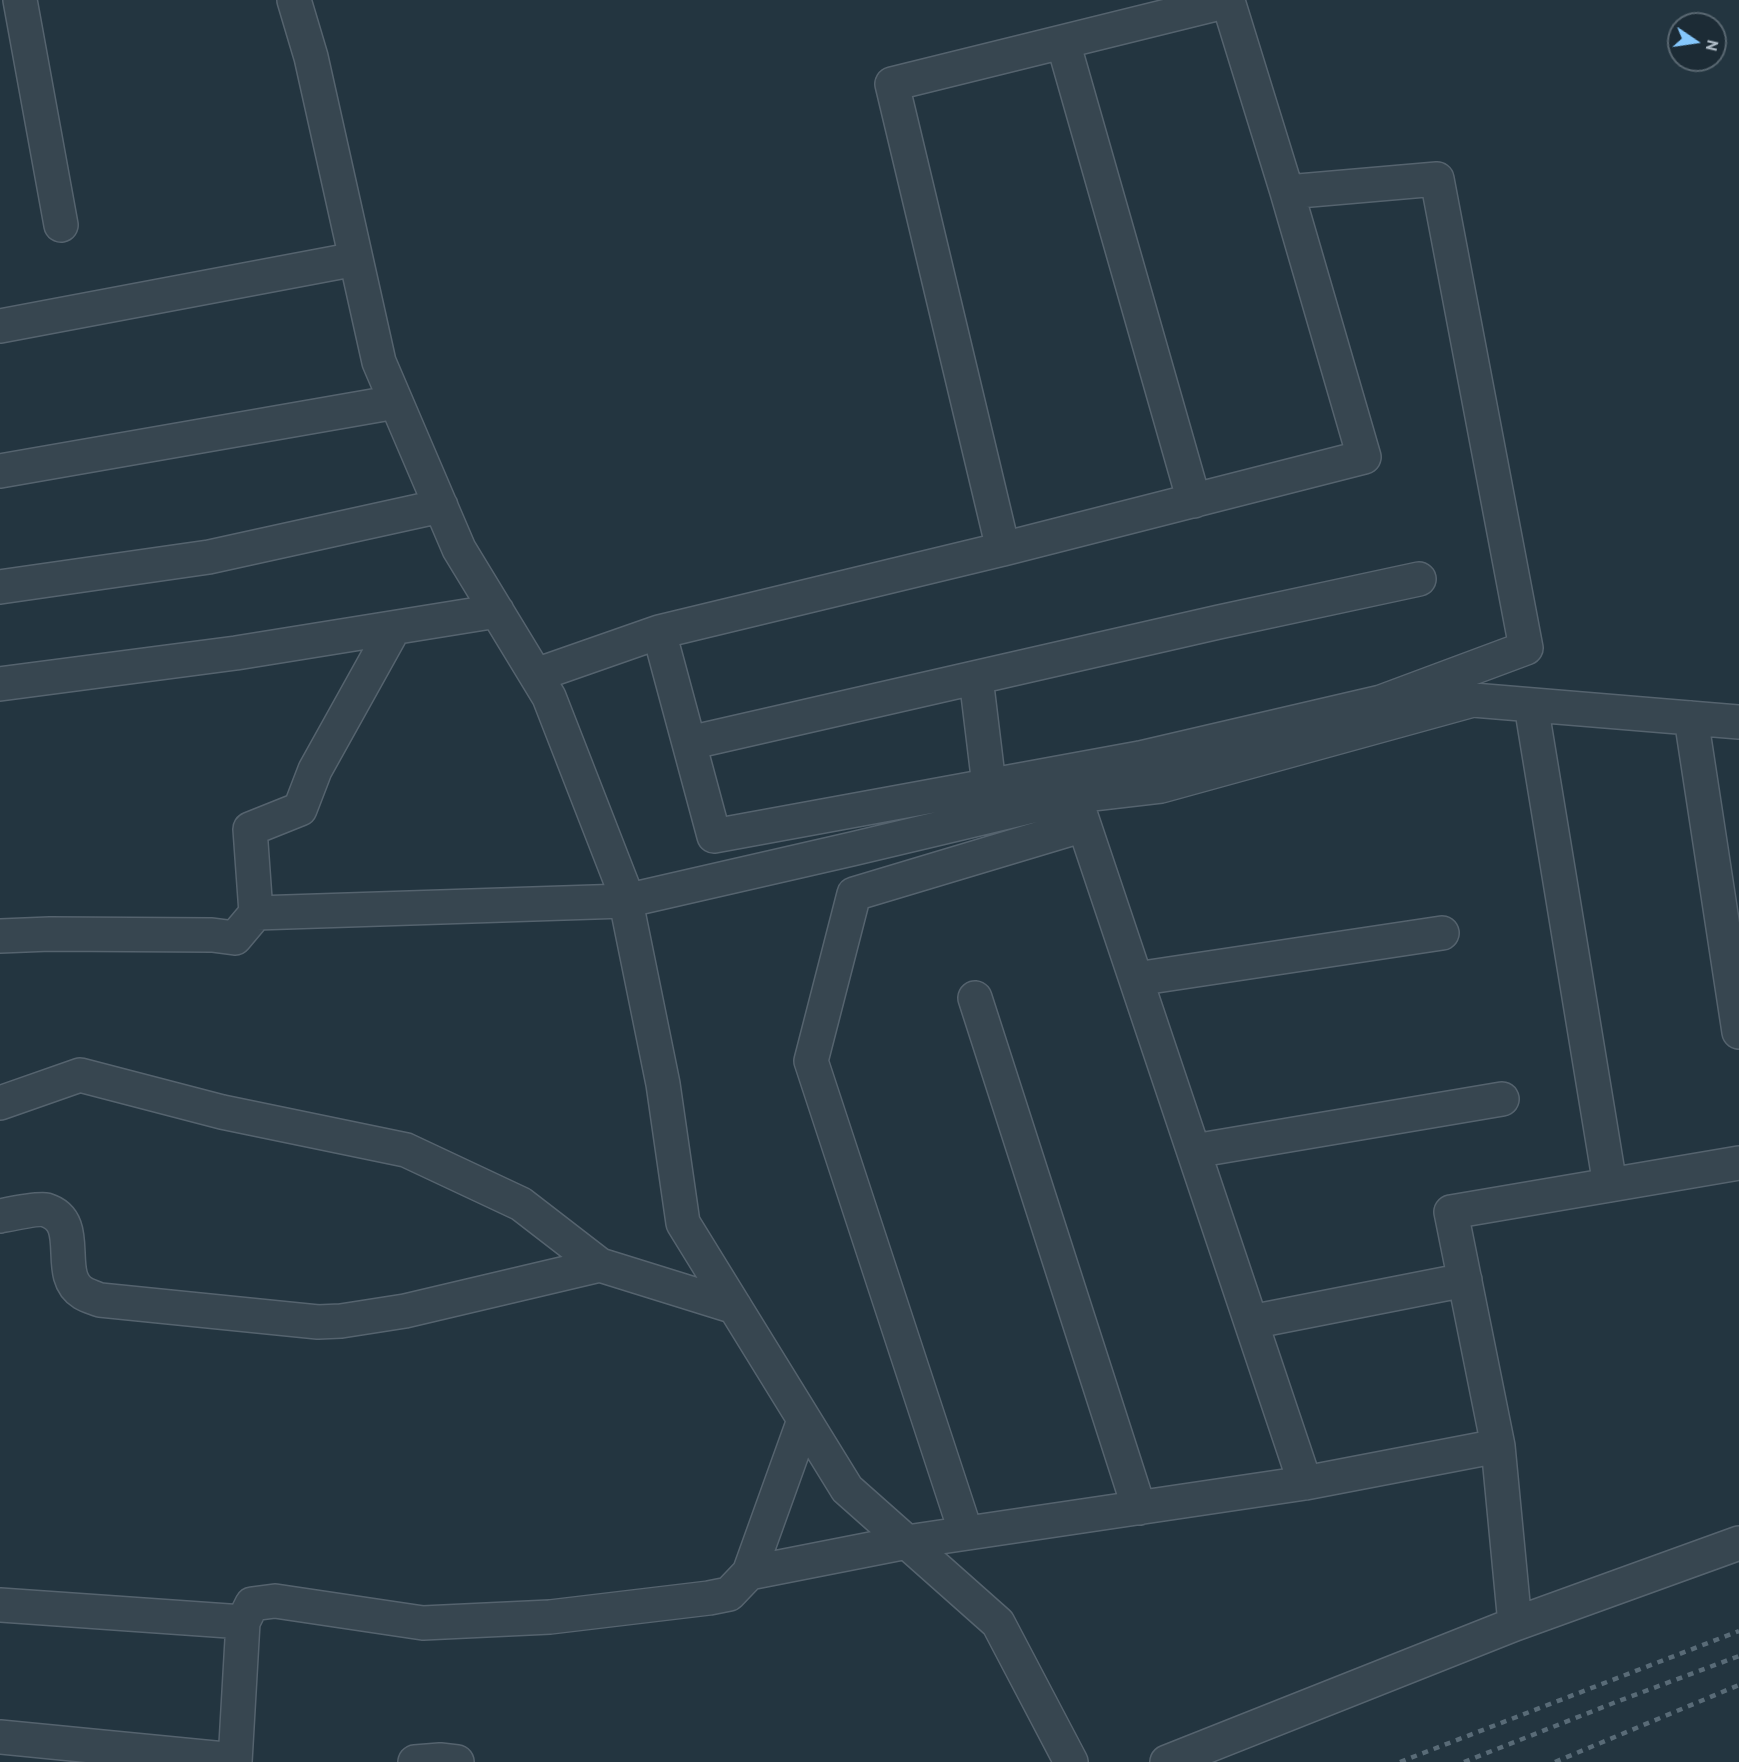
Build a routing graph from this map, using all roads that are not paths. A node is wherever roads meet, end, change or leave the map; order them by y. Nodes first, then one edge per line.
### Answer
1 (20, 0) edge
2 (294, 0) edge
3 (1063, 42) junction
4 (1287, 192) junction
5 (61, 225) dead end
6 (356, 259) junction
7 (0, 326) edge
8 (396, 402) junction
9 (0, 471) edge
10 (1194, 501) junction
11 (441, 506) junction
12 (1003, 549) junction
13 (1419, 579) dead end
14 (0, 587) edge
15 (497, 611) junction
16 (394, 628) junction
17 (659, 632) junction
18 (536, 675) junction
19 (976, 678) junction
20 (0, 684) edge
21 (1531, 705) junction
22 (1691, 718) junction
23 (1739, 722) edge
24 (689, 742) junction
25 (988, 785) junction
26 (1079, 811) junction
27 (626, 901) junction
28 (256, 913) junction
29 (1442, 933) dead end
30 (0, 936) edge
31 (1136, 979) junction
32 (975, 998) dead end
33 (1739, 1032) edge
34 (1502, 1099) dead end
35 (0, 1103) edge
36 (1194, 1151) junction
37 (1739, 1163) edge
38 (1610, 1185) junction
39 (0, 1216) edge
40 (600, 1265) junction
41 (1465, 1280) junction
42 (735, 1307) junction
43 (1251, 1322) junction
44 (804, 1420) junction
45 (1498, 1446) junction
46 (1305, 1483) junction
47 (1139, 1508) junction
48 (966, 1533) junction
49 (907, 1542) junction
50 (1739, 1543) edge
51 (749, 1573) junction
52 (0, 1605) edge
53 (243, 1622) junction
54 (1515, 1624) junction
55 (0, 1737) edge
56 (235, 1761) edge
57 (415, 1762) edge
58 (457, 1762) edge
59 (1071, 1762) edge
60 (1167, 1762) edge

1 - 5 street
2 - 6 street
3 - 4 street
3 - 10 street
3 - 12 street
4 - 10 street
4 - 25 street
6 - 7 street
6 - 8 street
8 - 9 street
8 - 11 street
10 - 12 street
11 - 14 street
11 - 15 street
12 - 17 street
13 - 19 street
15 - 16 street
15 - 18 street
16 - 20 street
16 - 28 street
17 - 18 street
17 - 24 street
18 - 27 street
19 - 24 street
19 - 25 street
21 - 22 street
21 - 26 street
21 - 38 street
22 - 23 street
22 - 33 street
24 - 25 street
26 - 27 street
26 - 31 street
26 - 48 street
27 - 28 street
27 - 42 street
28 - 30 street
29 - 31 street
31 - 36 street
32 - 47 street
34 - 36 street
35 - 40 street
36 - 43 street
37 - 38 street
38 - 41 street
39 - 40 street
40 - 42 street
41 - 43 street
41 - 45 street
42 - 44 street
43 - 46 street
44 - 49 street
44 - 51 street
45 - 46 street
45 - 54 street
46 - 47 street
47 - 48 street
48 - 49 street
49 - 51 street
49 - 59 street
50 - 54 street
51 - 53 street
52 - 53 street
53 - 56 street
54 - 60 street
55 - 56 street
57 - 58 street

